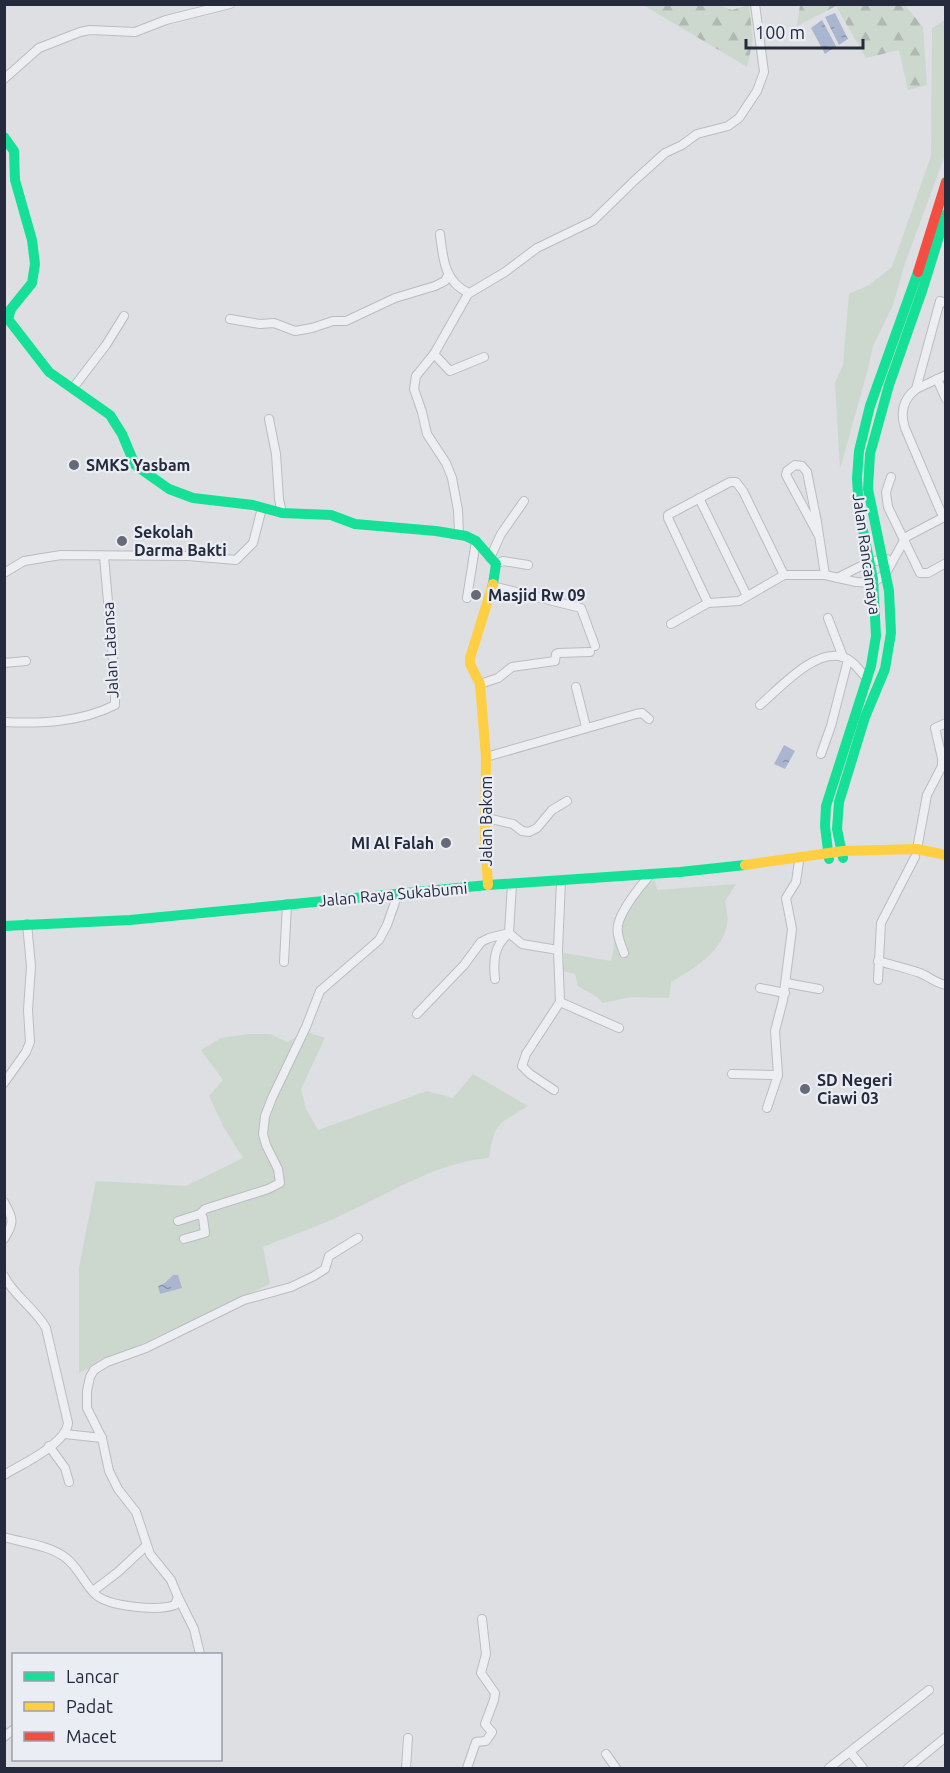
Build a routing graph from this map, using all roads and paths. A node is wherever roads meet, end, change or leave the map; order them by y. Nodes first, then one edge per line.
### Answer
1 (230, 4) edge
2 (755, 4) edge
3 (4, 79) edge
4 (4, 137) edge
5 (945, 182) edge
6 (945, 214) edge
7 (440, 234) dead end
8 (938, 235) edge
9 (448, 274) junction
10 (469, 293) junction
11 (943, 302) edge
12 (124, 315) dead end
13 (230, 319) dead end
14 (434, 354) junction
15 (484, 357) dead end
16 (945, 375) edge
17 (937, 379) junction
18 (73, 388) junction
19 (916, 388) junction
20 (945, 399) edge
21 (270, 419) dead end
22 (891, 477) dead end
23 (699, 498) junction
24 (524, 501) dead end
25 (262, 508) junction
26 (282, 513) junction
27 (944, 517) edge
28 (459, 534) junction
29 (819, 536) junction
30 (903, 540) junction
31 (476, 541) junction
32 (104, 556) junction
33 (889, 559) junction
34 (493, 561) junction
35 (869, 562) junction
36 (945, 563) edge
37 (528, 565) dead end
38 (4, 573) edge
39 (886, 573) junction
40 (784, 575) junction
41 (825, 575) junction
42 (836, 578) junction
43 (873, 583) junction
44 (492, 586) junction
45 (747, 596) junction
46 (467, 598) dead end
47 (708, 603) junction
48 (828, 618) dead end
49 (671, 624) dead end
50 (846, 658) junction
51 (26, 661) dead end
52 (4, 663) edge
53 (867, 679) junction
54 (480, 684) junction
55 (576, 687) dead end
56 (760, 705) dead end
57 (649, 718) dead end
58 (4, 722) edge
59 (945, 723) edge
60 (586, 728) junction
61 (821, 754) dead end
62 (486, 757) junction
63 (567, 801) dead end
64 (487, 818) junction
65 (916, 853) junction
66 (843, 855) junction
67 (945, 855) edge
68 (829, 856) junction
69 (782, 861) junction
70 (800, 861) junction
71 (945, 862) edge
72 (651, 874) junction
73 (561, 881) junction
74 (512, 884) junction
75 (488, 885) junction
76 (398, 894) junction
77 (287, 904) junction
78 (27, 924) junction
79 (4, 926) edge
80 (509, 933) junction
81 (558, 950) junction
82 (624, 953) dead end
83 (878, 961) junction
84 (284, 962) dead end
85 (495, 979) dead end
86 (878, 980) dead end
87 (786, 984) junction
88 (945, 984) edge
89 (760, 988) dead end
90 (819, 989) dead end
91 (784, 993) junction
92 (560, 1002) junction
93 (417, 1014) dead end
94 (619, 1028) dead end
95 (732, 1074) dead end
96 (778, 1075) junction
97 (4, 1083) edge
98 (554, 1090) dead end
99 (767, 1108) dead end
100 (4, 1202) edge
101 (200, 1214) junction
102 (178, 1221) dead end
103 (358, 1238) dead end
104 (4, 1239) edge
105 (184, 1239) dead end
106 (4, 1276) edge
107 (65, 1434) junction
108 (102, 1438) junction
109 (49, 1446) junction
110 (4, 1475) edge
111 (69, 1482) dead end
112 (4, 1537) edge
113 (146, 1546) junction
114 (93, 1591) junction
115 (178, 1597) junction
116 (482, 1619) dead end
117 (200, 1653) edge
118 (929, 1690) dead end
119 (945, 1737) edge
120 (408, 1738) dead end
121 (851, 1753) junction
122 (606, 1754) dead end
123 (406, 1768) edge
124 (467, 1768) edge
125 (616, 1768) edge
126 (829, 1768) edge
127 (863, 1768) edge
128 (908, 1768) edge

1 - 3 street
2 - 10 street
4 - 18 main road
5 - 8 main road, Jalan Rancamaya
6 - 8 main road, Jalan Rancamaya
7 - 9 street
8 - 33 main road, Jalan Rancamaya
8 - 35 main road, Jalan Rancamaya
9 - 10 street
9 - 13 street
10 - 14 street
11 - 19 street
12 - 18 street
14 - 15 street
14 - 28 street
16 - 17 street
17 - 19 street
17 - 20 street
18 - 25 main road
19 - 27 street
21 - 26 street
22 - 30 street
23 - 40 street
23 - 45 street
23 - 47 street
24 - 34 street
25 - 26 main road
25 - 32 street
26 - 28 main road
27 - 30 street
28 - 31 main road
29 - 29 street
29 - 41 street
30 - 33 street
30 - 36 street
31 - 34 main road
31 - 46 street
32 - 38 street
32 - 58 street, Jalan Latansa
33 - 35 street
33 - 39 main road, Jalan Rancamaya
34 - 37 street
34 - 44 main road, Jalan Bakom
35 - 42 street
35 - 43 main road, Jalan Rancamaya
39 - 43 street
39 - 66 main road, Jalan Rancamaya
40 - 41 street
40 - 45 street
41 - 42 street
42 - 43 street
43 - 53 main road, Jalan Rancamaya
44 - 54 main road, Jalan Bakom
44 - 54 street
45 - 47 street
47 - 49 street
48 - 50 street
50 - 53 street
50 - 56 street
50 - 61 street
51 - 52 street
53 - 68 main road, Jalan Rancamaya
54 - 62 main road, Jalan Bakom
55 - 60 street
57 - 60 street
59 - 65 street
60 - 62 street
62 - 64 main road, Jalan Bakom
63 - 64 street
64 - 75 main road, Jalan Bakom
65 - 66 main road, Jalan Raya Sukabumi
65 - 67 main road, Jalan Raya Sukabumi
65 - 71 main road, Jalan Raya Sukabumi
65 - 83 street
66 - 68 main road, Jalan Raya Sukabumi
68 - 69 main road, Jalan Raya Sukabumi
68 - 70 main road, Jalan Raya Sukabumi
69 - 70 main road, Jalan Raya Sukabumi
69 - 72 main road, Jalan Raya Sukabumi
70 - 87 street
72 - 73 main road, Jalan Raya Sukabumi
72 - 82 street
73 - 74 main road, Jalan Raya Sukabumi
73 - 81 street
74 - 75 main road, Jalan Raya Sukabumi
74 - 80 street
75 - 76 main road, Jalan Raya Sukabumi
76 - 77 main road, Jalan Raya Sukabumi
76 - 101 street
77 - 78 main road, Jalan Raya Sukabumi
77 - 84 street
78 - 79 main road, Jalan Raya Sukabumi
78 - 97 street
80 - 81 street
80 - 85 street
80 - 93 street
81 - 92 street
83 - 86 street
83 - 88 street
87 - 90 street
87 - 91 street
89 - 91 street
91 - 96 street
92 - 94 street
92 - 98 street
95 - 96 street
96 - 99 street
100 - 104 street
101 - 102 street
101 - 105 street
103 - 108 street
106 - 107 street
107 - 108 street
107 - 109 street
108 - 113 street
109 - 110 street
109 - 111 street
112 - 114 street
113 - 114 street
113 - 115 street
114 - 115 street
115 - 117 street
116 - 124 street
118 - 121 street
119 - 128 street
120 - 123 street
121 - 126 street
121 - 127 street
122 - 125 street

